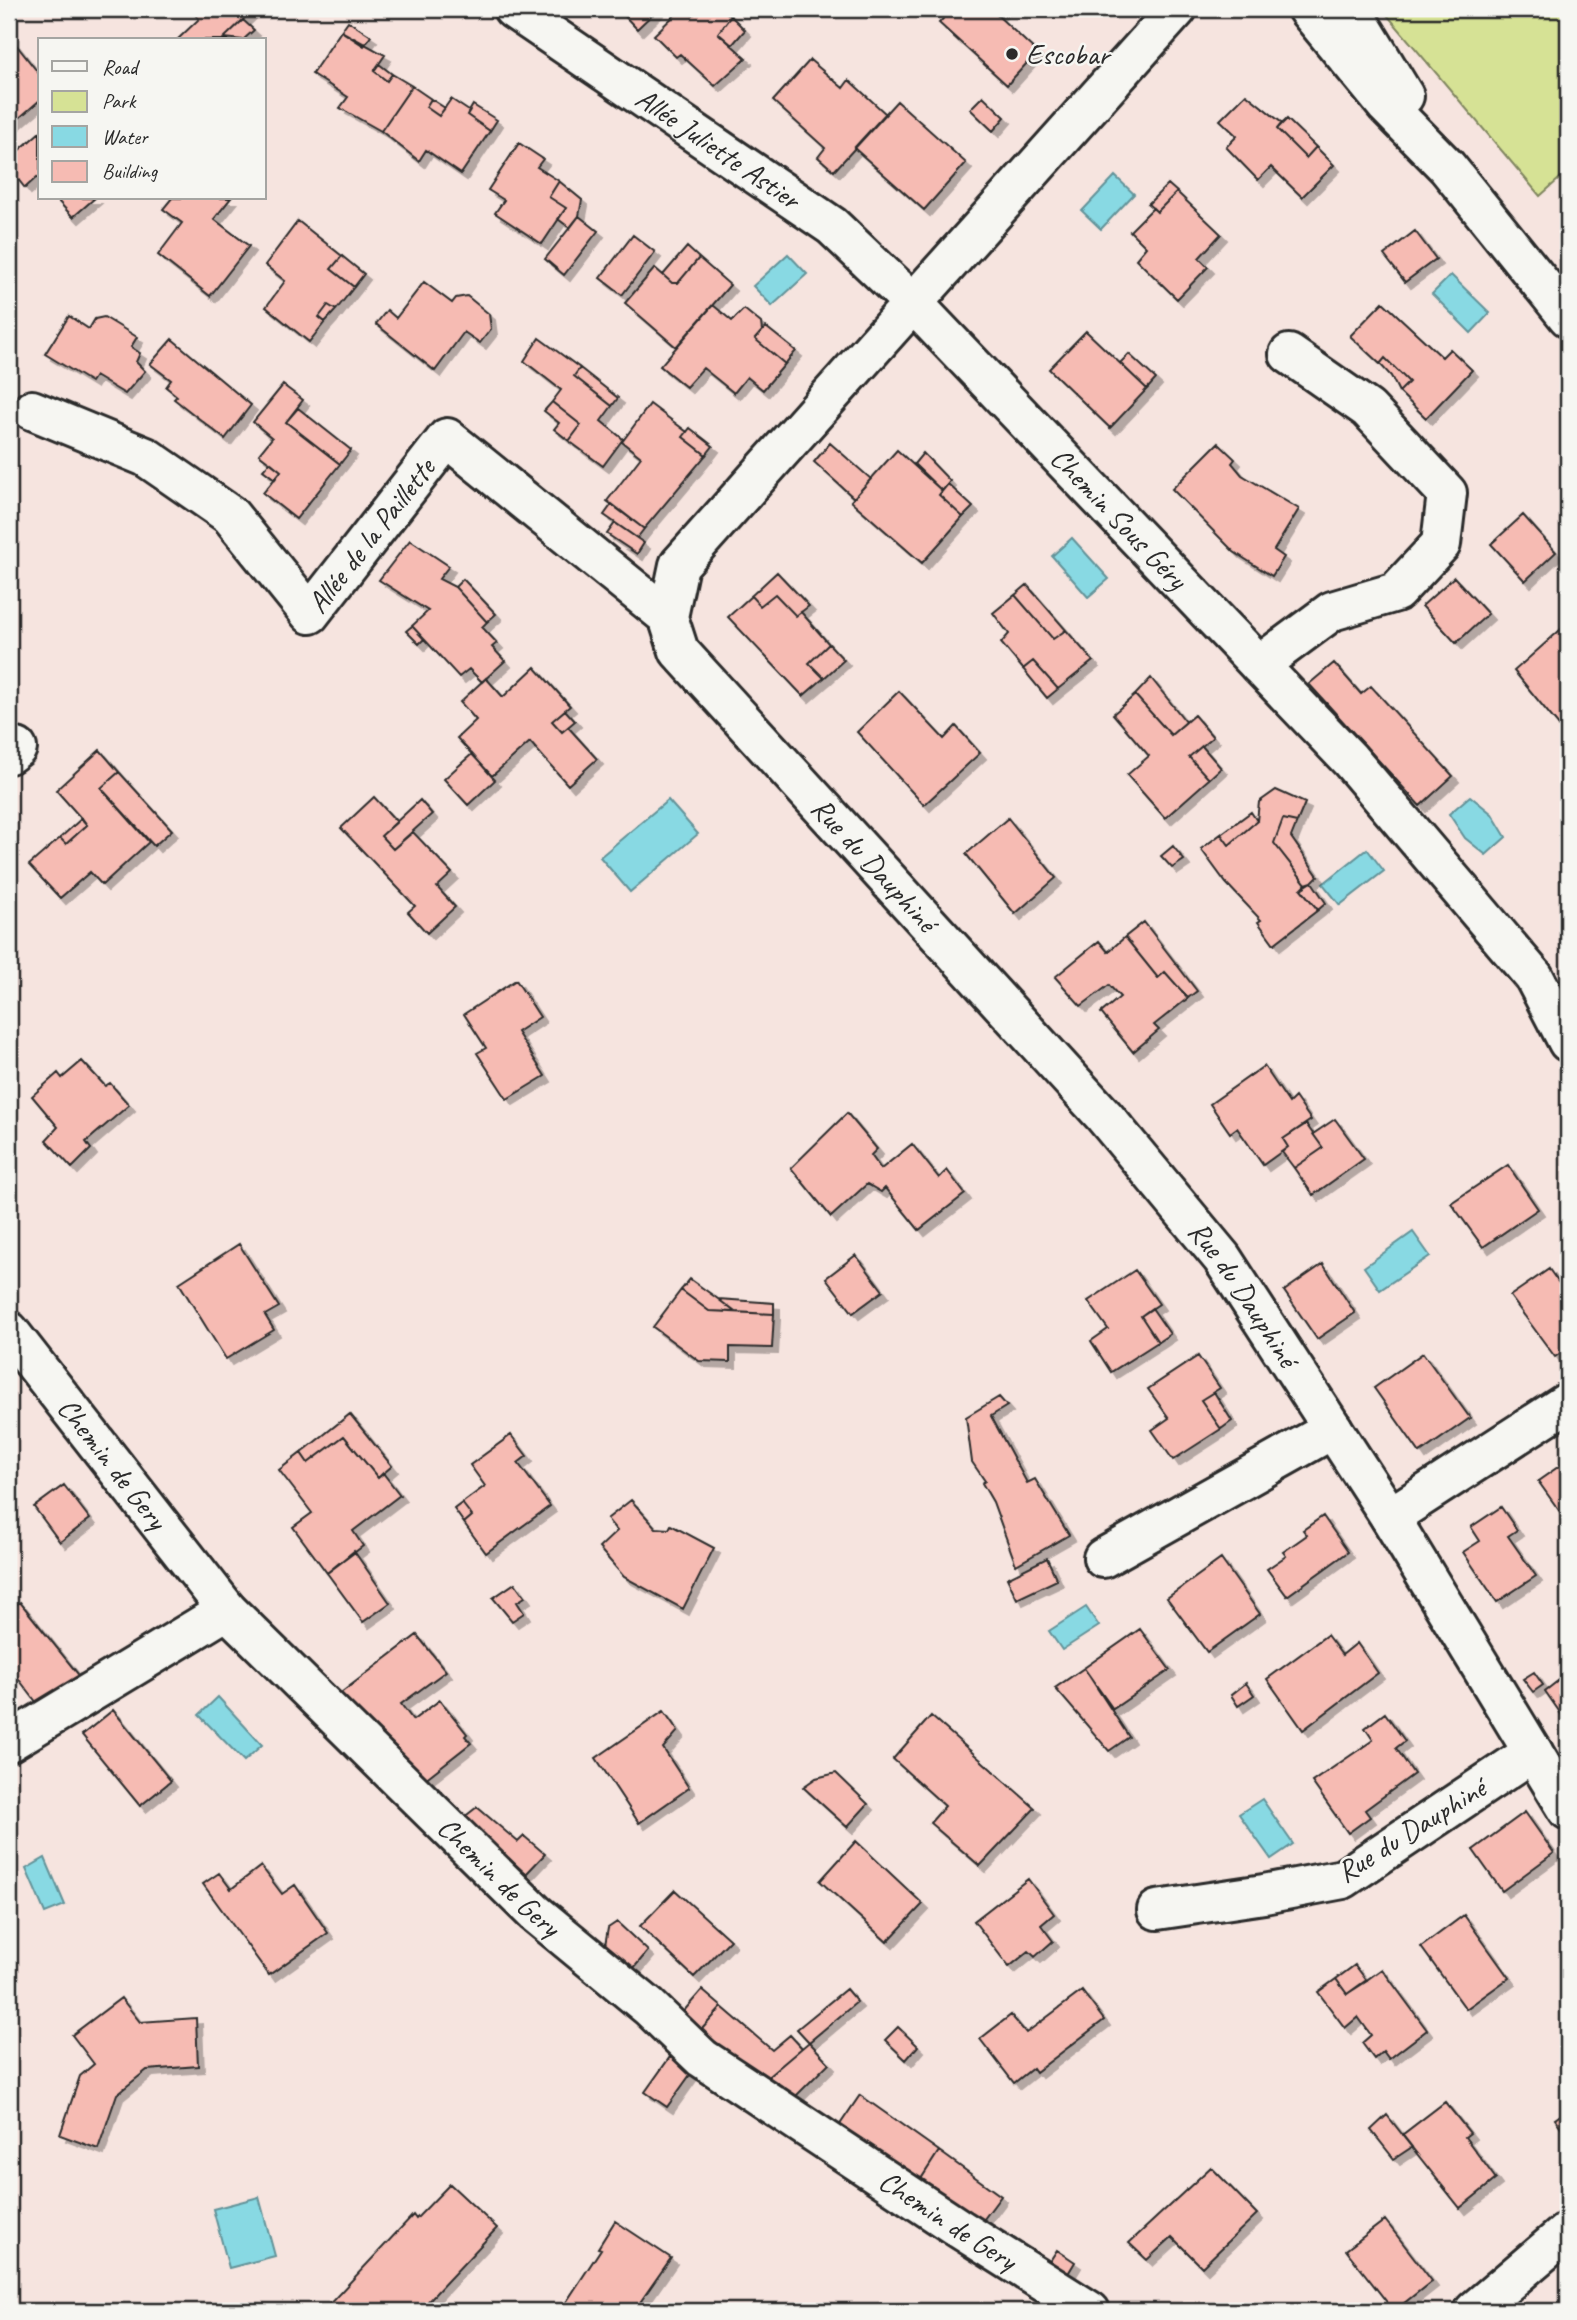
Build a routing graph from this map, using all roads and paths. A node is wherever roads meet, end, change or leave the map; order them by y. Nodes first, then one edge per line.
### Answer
1 (513, 9) edge
2 (1177, 9) edge
3 (1307, 9) edge
4 (1351, 9) edge
5 (1447, 167) junction
6 (913, 303) junction
7 (1568, 317) edge
8 (1289, 354) dead end
9 (32, 410) dead end
10 (668, 617) junction
11 (1259, 665) junction
12 (1568, 1042) edge
13 (9, 1331) edge
14 (1568, 1402) edge
15 (1333, 1429) junction
16 (1391, 1517) junction
17 (1103, 1558) dead end
18 (227, 1610) junction
19 (9, 1742) edge
20 (1533, 1752) junction
21 (1568, 1810) edge
22 (1157, 1910) dead end
23 (1568, 2231) edge
24 (1090, 2311) edge
25 (1474, 2311) edge

1 - 6 street, Allée Juliette Astier
2 - 6 street
3 - 5 street
4 - 5 street
5 - 7 street
6 - 10 street, Rue du Dauphiné
6 - 11 street, Chemin Sous Géry
8 - 11 street
9 - 10 street, Allée de la Paillette
10 - 15 street, Rue du Dauphiné
11 - 12 street, Chemin Sous Géry
13 - 18 street, Chemin de Gery
14 - 16 street
15 - 16 street, Rue du Dauphiné
15 - 17 street
16 - 20 street, Rue du Dauphiné
18 - 19 street
18 - 24 street, Chemin de Gery
20 - 21 street, Rue du Dauphiné
20 - 22 street, Rue du Dauphiné
23 - 25 street

